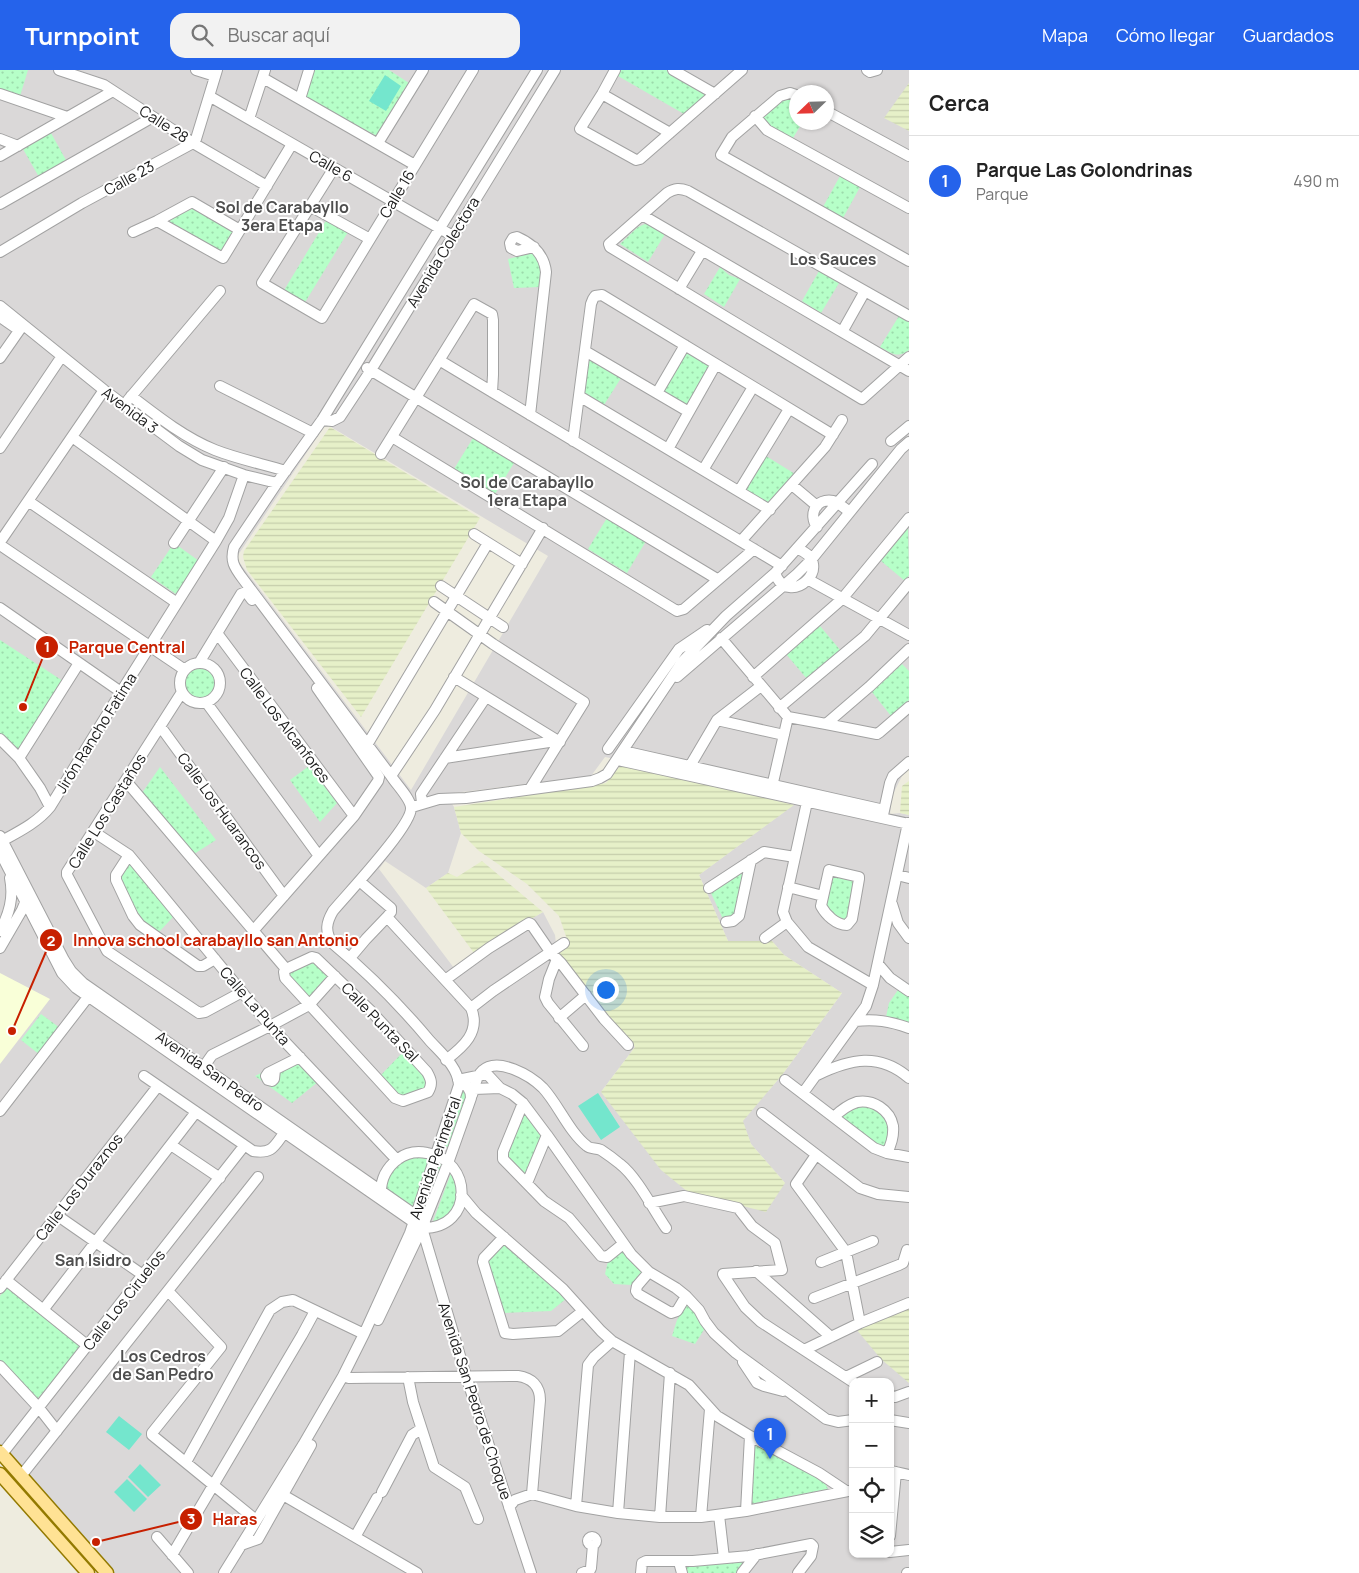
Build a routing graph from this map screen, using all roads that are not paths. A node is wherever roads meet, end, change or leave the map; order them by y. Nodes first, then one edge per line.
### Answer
1 (59, 70) edge
2 (196, 70) edge
3 (309, 70) edge
4 (423, 70) edge
5 (473, 70) edge
6 (537, 70) edge
7 (554, 70) edge
8 (615, 70) edge
9 (673, 70) edge
10 (742, 70) edge
11 (867, 70) edge
12 (877, 70) edge
13 (216, 73) edge
14 (264, 74) edge
15 (113, 91) junction
16 (789, 93) edge
17 (0, 94) edge
18 (602, 94) junction
19 (715, 94) junction
20 (209, 96) junction
21 (300, 99) junction
22 (834, 115) edge
23 (755, 116) junction
24 (67, 117) junction
25 (153, 117) junction
26 (248, 119) junction
27 (670, 133) junction
28 (0, 139) edge
29 (193, 143) junction
30 (378, 143) junction
31 (292, 144) junction
32 (18, 146) junction
33 (0, 156) edge
34 (909, 156) edge
35 (416, 165) junction
36 (334, 168) junction
37 (267, 186) junction
38 (393, 202) junction
39 (0, 204) edge
40 (310, 206) junction
41 (909, 208) edge
42 (642, 215) junction
43 (157, 221) junction
44 (439, 228) junction
45 (240, 230) junction
46 (133, 232) dead end
47 (453, 236) junction
48 (370, 239) junction
49 (534, 247) dead end
50 (702, 250) junction
51 (0, 252) edge
52 (909, 261) edge
53 (679, 290) junction
54 (220, 291) dead end
55 (865, 291) junction
56 (0, 306) edge
57 (909, 316) edge
58 (0, 317) edge
59 (21, 328) junction
60 (842, 332) junction
61 (685, 345) junction
62 (585, 351) junction
63 (62, 356) junction
64 (909, 357) edge
65 (0, 358) edge
66 (439, 360) junction
67 (358, 363) junction
68 (716, 364) junction
69 (899, 365) junction
70 (371, 370) junction
71 (909, 371) edge
72 (220, 386) dead end
73 (753, 387) junction
74 (104, 390) junction
75 (492, 392) junction
76 (657, 394) junction
77 (131, 396) junction
78 (579, 396) junction
79 (416, 397) junction
80 (124, 405) junction
81 (789, 408) junction
82 (689, 412) junction
83 (530, 415) junction
84 (322, 420) junction
85 (842, 420) dead end
86 (909, 426) edge
87 (313, 433) junction
88 (832, 435) junction
89 (72, 437) junction
90 (392, 437) junction
91 (573, 441) junction
92 (891, 441) dead end
93 (909, 442) edge
94 (0, 448) edge
95 (668, 449) junction
96 (381, 454) dead end
97 (872, 464) dead end
98 (224, 468) junction
99 (885, 469) junction
100 (703, 470) junction
101 (286, 471) junction
102 (244, 475) junction
103 (277, 483) junction
104 (792, 485) junction
105 (739, 491) junction
106 (841, 500) junction
107 (28, 501) junction
108 (817, 506) junction
109 (770, 510) junction
110 (850, 512) junction
111 (909, 518) edge
112 (188, 521) junction
113 (817, 527) junction
114 (543, 528) junction
115 (474, 534) dead end
116 (216, 541) junction
117 (740, 541) junction
118 (0, 543) edge
119 (174, 543) dead end
120 (488, 543) junction
121 (754, 549) junction
122 (798, 549) junction
123 (811, 560) junction
124 (522, 564) junction
125 (779, 569) junction
126 (717, 579) junction
127 (809, 580) junction
128 (785, 584) junction
129 (909, 584) edge
130 (441, 586) dead end
131 (457, 596) junction
132 (842, 599) junction
133 (434, 602) dead end
134 (177, 603) junction
135 (0, 608) edge
136 (448, 612) junction
137 (726, 616) junction
138 (490, 618) junction
139 (880, 619) junction
140 (503, 627) dead end
141 (217, 633) junction
142 (909, 634) edge
143 (480, 635) junction
144 (721, 638) junction
145 (150, 645) junction
146 (909, 648) edge
147 (79, 663) junction
148 (200, 663) junction
149 (185, 670) junction
150 (454, 677) junction
151 (753, 677) junction
152 (761, 686) junction
153 (667, 687) junction
154 (121, 692) junction
155 (182, 692) junction
156 (486, 697) junction
157 (206, 702) junction
158 (909, 707) edge
159 (780, 708) junction
160 (788, 717) junction
161 (718, 720) junction
162 (826, 724) junction
163 (160, 726) junction
164 (784, 735) junction
165 (0, 739) edge
166 (557, 740) junction
167 (368, 745) junction
168 (608, 749) dead end
169 (620, 756) junction
170 (19, 758) junction
171 (445, 758) junction
172 (909, 762) edge
173 (688, 771) junction
174 (391, 776) junction
175 (126, 781) junction
176 (530, 789) junction
177 (772, 790) junction
178 (807, 802) junction
179 (417, 805) junction
180 (50, 807) junction
181 (883, 814) junction
182 (354, 816) junction
183 (908, 823) edge
184 (94, 832) junction
185 (1, 839) edge
186 (0, 852) edge
187 (129, 855) junction
188 (319, 856) junction
189 (795, 857) junction
190 (751, 860) junction
191 (9, 870) junction
192 (896, 875) junction
193 (909, 878) edge
194 (364, 885) dead end
195 (788, 887) junction
196 (709, 888) dead end
197 (29, 892) junction
198 (284, 896) junction
199 (823, 896) junction
200 (892, 901) junction
201 (25, 902) junction
202 (387, 917) junction
203 (726, 922) dead end
204 (787, 922) junction
205 (0, 931) edge
206 (253, 931) junction
207 (765, 938) dead end
208 (909, 938) edge
209 (564, 943) dead end
210 (0, 948) edge
211 (554, 956) junction
212 (350, 958) junction
213 (215, 959) junction
214 (878, 964) junction
215 (286, 969) junction
216 (66, 971) junction
217 (336, 976) junction
218 (445, 980) junction
219 (873, 985) junction
220 (80, 986) junction
221 (909, 991) edge
222 (242, 992) junction
223 (586, 995) junction
224 (88, 997) junction
225 (309, 1005) junction
226 (471, 1008) junction
227 (560, 1018) junction
228 (855, 1021) junction
229 (270, 1026) junction
230 (909, 1028) edge
231 (628, 1045) dead end
232 (583, 1046) dead end
233 (300, 1057) junction
234 (446, 1060) junction
235 (201, 1070) junction
236 (275, 1070) dead end
237 (479, 1075) junction
238 (144, 1076) dead end
239 (814, 1077) junction
240 (909, 1078) edge
241 (458, 1080) junction
242 (785, 1080) dead end
243 (158, 1086) junction
244 (500, 1088) junction
245 (472, 1093) junction
246 (803, 1093) junction
247 (523, 1103) junction
248 (0, 1111) edge
249 (196, 1112) junction
250 (762, 1113) dead end
251 (834, 1118) junction
252 (284, 1133) junction
253 (547, 1135) junction
254 (171, 1145) junction
255 (244, 1146) junction
256 (887, 1153) junction
257 (435, 1154) junction
258 (816, 1155) junction
259 (909, 1157) edge
260 (397, 1160) junction
261 (448, 1163) junction
262 (220, 1178) junction
263 (258, 1178) dead end
264 (527, 1183) junction
265 (381, 1195) junction
266 (461, 1195) junction
267 (909, 1197) edge
268 (649, 1203) junction
269 (476, 1213) junction
270 (455, 1215) junction
271 (58, 1216) junction
272 (419, 1222) junction
273 (666, 1228) dead end
274 (504, 1237) junction
275 (873, 1240) dead end
276 (96, 1242) junction
277 (623, 1244) junction
278 (907, 1250) dead end
279 (846, 1252) junction
280 (410, 1255) junction
281 (430, 1258) junction
282 (821, 1262) dead end
283 (756, 1271) junction
284 (650, 1272) junction
285 (143, 1275) junction
286 (3, 1284) edge
287 (852, 1284) junction
288 (168, 1291) junction
289 (686, 1296) junction
290 (814, 1298) dead end
291 (909, 1303) edge
292 (43, 1310) junction
293 (314, 1311) junction
294 (583, 1311) junction
295 (860, 1323) junction
296 (364, 1334) junction
297 (831, 1337) junction
298 (612, 1341) junction
299 (88, 1346) junction
300 (804, 1350) junction
301 (630, 1352) junction
302 (877, 1362) dead end
303 (0, 1366) edge
304 (670, 1373) junction
305 (466, 1376) junction
306 (346, 1377) junction
307 (408, 1377) junction
308 (852, 1378) edge
309 (849, 1380) edge
310 (909, 1392) edge
311 (894, 1397) edge
312 (39, 1408) junction
313 (710, 1408) junction
314 (849, 1421) edge
315 (894, 1421) edge
316 (909, 1423) edge
317 (422, 1429) junction
318 (57, 1431) junction
319 (750, 1436) junction
320 (1, 1453) edge
321 (186, 1462) junction
322 (894, 1472) edge
323 (0, 1474) edge
324 (909, 1475) edge
325 (21, 1476) junction
326 (214, 1485) junction
327 (849, 1490) edge
328 (849, 1491) edge
329 (532, 1494) junction
330 (282, 1495) junction
331 (576, 1506) junction
332 (508, 1507) junction
333 (746, 1511) junction
334 (618, 1513) junction
335 (719, 1515) junction
336 (701, 1517) junction
337 (660, 1518) junction
338 (478, 1519) dead end
339 (256, 1520) junction
340 (157, 1537) dead end
341 (355, 1537) junction
342 (241, 1545) junction
343 (593, 1545) dead end
344 (909, 1550) edge
345 (894, 1552) edge
346 (172, 1554) junction
347 (757, 1554) junction
348 (724, 1558) junction
349 (679, 1562) junction
350 (88, 1573) edge
351 (107, 1573) edge
352 (188, 1573) edge
353 (224, 1573) edge
354 (417, 1573) edge
355 (531, 1573) edge
356 (582, 1573) edge
357 (641, 1573) edge
358 (682, 1573) edge
359 (742, 1573) edge
360 (798, 1573) edge

1 - 15 street, Calle 28
2 - 13 street
3 - 21 street
4 - 30 street
5 - 35 street, Calle 16
6 - 44 street, Avenida Colectora
7 - 47 street, Avenida Colectora
8 - 18 street
9 - 19 street
10 - 19 street
11 - 12 street
13 - 20 street
14 - 21 street
14 - 26 street
15 - 24 street
15 - 25 street, Calle 28
16 - 23 street
17 - 24 street
18 - 27 street
18 - 27 street
19 - 27 street
20 - 26 street, Calle 6
20 - 29 street
21 - 30 street
22 - 34 street
23 - 41 street
23 - 52 street
24 - 32 street
25 - 29 street, Calle 28
25 - 39 street
26 - 31 street, Calle 6
28 - 32 street
29 - 37 street, Calle 28
29 - 51 street, Calle 23
30 - 35 street
31 - 36 street, Calle 6
31 - 37 street
32 - 33 street
35 - 38 street, Calle 16
36 - 38 street, Calle 6
36 - 40 street
37 - 45 street
38 - 44 street, Calle 6
38 - 48 street, Calle 16
40 - 48 street
40 - 48 street, Calle 16
42 - 50 street
42 - 53 street
42 - 55 street
43 - 45 street
43 - 45 street
43 - 46 street
44 - 47 street, Calle 6
44 - 67 street, Avenida Colectora
47 - 70 street, Avenida Colectora
49 - 83 street
50 - 53 street
50 - 60 street
53 - 69 street
54 - 77 street
55 - 57 street
55 - 60 street
56 - 59 street, Avenida 3
58 - 59 street
59 - 63 street, Avenida 3
59 - 65 street
60 - 69 street
61 - 62 street
61 - 68 street
61 - 76 street
62 - 76 street
62 - 78 street
63 - 74 street, Avenida 3
63 - 94 street
64 - 69 street
66 - 75 street
66 - 75 street
66 - 79 street
67 - 70 street
67 - 84 street, Avenida Colectora
68 - 73 street
68 - 82 street
69 - 71 street
70 - 79 street
70 - 84 street, Avenida Colectora
72 - 87 street
73 - 81 street
73 - 100 street
74 - 80 street, Avenida 3
74 - 89 street
75 - 83 street
76 - 82 street
77 - 80 street
77 - 101 street
78 - 91 street
78 - 95 street
79 - 90 street
79 - 126 street
80 - 98 street, Avenida 3
81 - 88 street
81 - 105 street
82 - 95 street
83 - 91 street
84 - 87 street, Avenida Colectora
85 - 88 street
86 - 92 street
87 - 101 street, Avenida Colectora
88 - 104 street
89 - 107 street
89 - 112 street
90 - 96 street
90 - 114 street
91 - 117 street
93 - 99 street
95 - 100 street
97 - 106 street
98 - 102 street, Avenida 3
98 - 112 street
99 - 106 street
99 - 110 street
100 - 105 street
101 - 103 street, Avenida Colectora
102 - 103 street, Avenida 3
102 - 116 street, Jirón Rancho Fatima
103 - 167 street, Avenida Colectora
104 - 108 street
104 - 109 street
105 - 109 street
106 - 108 street
106 - 110 street
106 - 113 street
107 - 118 street
107 - 134 street
108 - 113 street
109 - 117 street
110 - 123 street
111 - 132 street
112 - 116 street
112 - 119 street
113 - 122 street
114 - 124 street
114 - 126 street
115 - 120 street
116 - 134 street, Jirón Rancho Fatima
117 - 121 street
118 - 145 street
120 - 124 street
120 - 131 street
121 - 125 street
121 - 126 street
122 - 123 street
122 - 125 street
123 - 127 street
123 - 128 street
124 - 138 street
125 - 128 street
125 - 137 street
127 - 128 street
127 - 132 street
128 - 144 street
129 - 139 street
130 - 131 street
131 - 136 street
131 - 138 street
132 - 139 street
132 - 151 street
133 - 136 street
134 - 145 street, Jirón Rancho Fatima
135 - 147 street
136 - 143 street
136 - 167 street
137 - 153 street
137 - 168 street
138 - 140 street
138 - 143 street
139 - 142 street
139 - 159 street
141 - 148 street
141 - 182 street, Calle Los Alcanfores
141 - 182 street
143 - 150 street
143 - 166 street
144 - 151 street
144 - 153 street
145 - 149 street
145 - 154 street, Jirón Rancho Fatima
146 - 162 street
147 - 154 street
147 - 170 street
148 - 149 street
148 - 157 street
149 - 155 street
150 - 156 street
150 - 174 street
151 - 152 street
152 - 159 street
152 - 161 street
153 - 169 street
154 - 180 street, Jirón Rancho Fatima
155 - 157 street
155 - 163 street, Calle Los Castaños
156 - 166 street
156 - 171 street
157 - 188 street
158 - 162 street
159 - 160 street
160 - 162 street
160 - 164 street
161 - 164 street
161 - 173 street
163 - 175 street, Calle Los Castaños
163 - 198 street, Calle Los Huarancos
164 - 177 street
165 - 170 street
166 - 171 street
166 - 176 street
167 - 174 street, Avenida Colectora
169 - 173 street
169 - 176 street
170 - 180 street
171 - 179 street
172 - 181 street
173 - 177 street
174 - 179 street, Avenida Colectora
175 - 184 street, Calle Los Castaños
175 - 206 street
176 - 179 street
177 - 178 street
177 - 181 street
178 - 181 street
178 - 189 street
179 - 212 street
180 - 185 street, Jirón Rancho Fatima
181 - 183 street
182 - 188 street
183 - 192 street
184 - 187 street, Calle La Punta
184 - 222 street, Calle Los Castaños
185 - 197 street, Avenida San Pedro
186 - 191 street, Avenida San Pedro
187 - 213 street, Calle La Punta
187 - 213 street
188 - 198 street
189 - 190 street
189 - 195 street
190 - 196 street
190 - 203 street
191 - 201 street, Avenida San Pedro
191 - 205 street
192 - 193 street
192 - 200 street
194 - 202 street
195 - 199 street
195 - 204 street
197 - 201 street
197 - 216 street, Avenida San Pedro
198 - 206 street
199 - 199 street
200 - 208 street
200 - 214 street
201 - 210 street
201 - 216 street, Avenida San Pedro
202 - 212 street
202 - 218 street
204 - 207 street
204 - 219 street
206 - 215 street
209 - 211 street
211 - 218 street
211 - 223 street
211 - 226 street
211 - 227 street
212 - 234 street
213 - 222 street, Calle La Punta
214 - 219 street
214 - 221 street
215 - 217 street, Calle Punta Sal
215 - 225 street
216 - 220 street, Avenida San Pedro
217 - 225 street
217 - 225 street, Calle Punta Sal
218 - 226 street
219 - 228 street
220 - 224 street, Avenida San Pedro
220 - 235 street, Avenida San Pedro
222 - 229 street, Calle La Punta
223 - 227 street
223 - 231 street
224 - 235 street, Avenida San Pedro
224 - 248 street
225 - 229 street
226 - 234 street
227 - 232 street
228 - 230 street
228 - 239 street
229 - 233 street, Calle La Punta
229 - 235 street
233 - 236 street
233 - 260 street, Calle La Punta
234 - 241 street
235 - 252 street, Avenida San Pedro
235 - 265 street, Avenida San Pedro
237 - 241 street
237 - 244 street
237 - 245 street
237 - 268 street
238 - 243 street
239 - 240 street
239 - 246 street
241 - 245 street, Avenida Perimetral
241 - 257 street, Avenida Perimetral
242 - 246 street
243 - 249 street
243 - 271 street, Calle Los Duraznos
244 - 245 street
244 - 247 street
245 - 261 street, Avenida Perimetral
246 - 251 street
247 - 253 street
247 - 264 street
249 - 254 street
249 - 255 street
250 - 258 street
251 - 256 street
251 - 256 street
252 - 255 street
252 - 265 street, Avenida San Pedro
253 - 264 street
253 - 277 street
254 - 262 street
254 - 276 street
255 - 262 street, Calle Los Ciruelos
256 - 259 street
257 - 260 street
257 - 261 street
257 - 272 street, Avenida Perimetral
258 - 267 street
258 - 279 street
260 - 265 street
261 - 266 street
261 - 272 street, Avenida Perimetral
262 - 285 street, Calle Los Ciruelos
263 - 288 street
264 - 277 street
265 - 272 street, Avenida San Pedro
266 - 269 street
266 - 270 street
268 - 273 street
268 - 283 street
269 - 270 street
269 - 274 street
270 - 272 street
271 - 276 street
271 - 286 street, Calle Los Duraznos
272 - 280 street, Avenida Perimetral
272 - 281 street, Avenida San Pedro de Choque
272 - 296 street, Avenida Perimetral
274 - 294 street
274 - 294 street
275 - 279 street
276 - 285 street
276 - 292 street
277 - 284 street
278 - 287 street
279 - 282 street
279 - 287 street
280 - 281 street
280 - 306 street, Avenida Perimetral
281 - 305 street, Avenida San Pedro de Choque
283 - 297 street
283 - 300 street
284 - 289 street
284 - 289 street
285 - 299 street, Calle Los Ciruelos
286 - 292 street
287 - 290 street
287 - 295 street
288 - 318 street
288 - 321 street
289 - 314 street
291 - 295 street
292 - 299 street
293 - 296 street
293 - 321 street
293 - 326 street
294 - 298 street
295 - 297 street
296 - 306 street, Avenida Perimetral
297 - 300 street
298 - 301 street
298 - 331 street
299 - 312 street, Calle Los Ciruelos
300 - 309 street
301 - 304 street
301 - 334 street
302 - 308 street
303 - 312 street
304 - 313 street
304 - 337 street
305 - 307 street
305 - 329 street
305 - 332 street, Avenida San Pedro de Choque
306 - 307 street
306 - 330 street, Avenida Perimetral
306 - 339 street, Avenida Perimetral
307 - 317 street
310 - 311 street
312 - 318 street
312 - 320 street, Calle Los Ciruelos
313 - 319 street
313 - 336 street
315 - 316 street
317 - 338 street
317 - 341 street
318 - 325 street
319 - 327 street
319 - 333 street
320 - 325 main road
321 - 326 street
322 - 324 street
323 - 350 main road
325 - 351 main road
326 - 339 street
326 - 346 street
328 - 333 street
329 - 331 street
329 - 332 street
330 - 341 street
330 - 342 street, Avenida Perimetral
331 - 334 street
332 - 355 street, Avenida San Pedro de Choque
333 - 335 street
334 - 337 street
335 - 336 street
335 - 348 street
336 - 337 street
339 - 342 street, Avenida Perimetral
340 - 346 street
341 - 354 street
342 - 353 street, Avenida Perimetral
343 - 356 street
344 - 345 street
346 - 352 street
347 - 348 street
347 - 359 street
347 - 360 street
348 - 349 street
349 - 357 street
349 - 358 street

